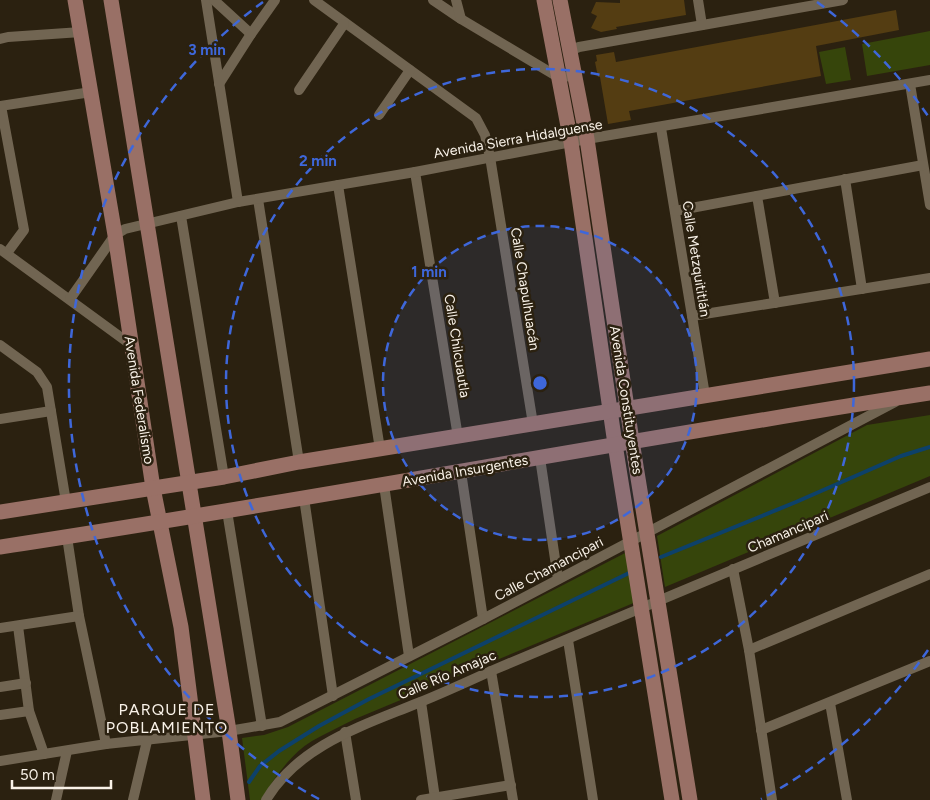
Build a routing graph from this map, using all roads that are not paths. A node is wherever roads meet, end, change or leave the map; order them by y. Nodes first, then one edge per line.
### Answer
1 (75, 0) edge
2 (111, 0) edge
3 (206, 0) edge
4 (214, 0) edge
5 (275, 0) edge
6 (314, 0) edge
7 (433, 0) edge
8 (456, 0) edge
9 (544, 0) edge
10 (560, 0) edge
11 (698, 0) edge
12 (843, 0) edge
13 (790, 5) edge
14 (461, 19) junction
15 (344, 24) junction
16 (702, 25) junction
17 (81, 32) junction
18 (251, 34) junction
19 (0, 39) edge
20 (570, 51) junction
21 (410, 70) junction
22 (574, 76) junction
23 (558, 77) junction
24 (930, 80) edge
25 (219, 84) junction
26 (910, 84) junction
27 (299, 90) dead end
28 (91, 92) junction
29 (0, 106) edge
30 (379, 115) dead end
31 (661, 128) junction
32 (587, 139) junction
33 (571, 142) junction
34 (0, 153) edge
35 (10, 157) junction
36 (490, 157) junction
37 (923, 165) junction
38 (415, 172) junction
39 (845, 179) junction
40 (338, 185) junction
41 (757, 196) junction
42 (258, 198) junction
43 (238, 202) junction
44 (930, 205) edge
45 (674, 211) junction
46 (181, 216) junction
47 (146, 223) junction
48 (115, 235) junction
49 (4, 251) edge
50 (930, 278) edge
51 (862, 289) junction
52 (70, 299) junction
53 (775, 303) junction
54 (692, 316) junction
55 (130, 344) junction
56 (0, 345) edge
57 (930, 359) edge
58 (930, 393) edge
59 (705, 395) junction
60 (904, 397) junction
61 (627, 408) junction
62 (51, 411) junction
63 (610, 411) junction
64 (0, 419) edge
65 (533, 424) junction
66 (458, 436) junction
67 (632, 442) junction
68 (615, 444) junction
69 (380, 449) junction
70 (540, 458) junction
71 (299, 462) junction
72 (461, 472) junction
73 (224, 477) junction
74 (188, 482) junction
75 (384, 485) junction
76 (930, 487) edge
77 (153, 488) junction
78 (304, 498) junction
79 (66, 502) junction
80 (227, 511) junction
81 (0, 512) edge
82 (194, 516) junction
83 (160, 522) junction
84 (646, 533) junction
85 (67, 537) junction
86 (631, 542) junction
87 (0, 547) edge
88 (734, 569) junction
89 (930, 574) edge
90 (558, 580) junction
91 (658, 602) junction
92 (642, 608) junction
93 (79, 616) junction
94 (484, 619) junction
95 (18, 626) junction
96 (0, 628) edge
97 (568, 640) junction
98 (749, 650) junction
99 (409, 656) junction
100 (930, 661) edge
101 (491, 671) junction
102 (26, 682) junction
103 (0, 687) edge
104 (334, 696) junction
105 (421, 702) junction
106 (830, 703) junction
107 (29, 711) junction
108 (0, 715) edge
109 (262, 726) junction
110 (761, 730) junction
111 (229, 731) junction
112 (345, 732) junction
113 (196, 735) junction
114 (147, 741) junction
115 (106, 744) junction
116 (66, 751) junction
117 (44, 754) junction
118 (0, 762) edge
119 (511, 785) junction
120 (273, 795) edge
121 (435, 798) junction
122 (56, 800) edge
123 (133, 800) edge
124 (203, 800) edge
125 (238, 800) edge
126 (266, 800) edge
127 (356, 800) edge
128 (421, 800) edge
129 (513, 800) edge
130 (593, 800) edge
131 (672, 800) edge
132 (690, 800) edge
133 (772, 800) edge
134 (847, 800) edge

1 - 17 street, Avenida Federalismo
2 - 47 street
3 - 25 street
4 - 18 street
5 - 18 street
6 - 15 street, Calle Chapulhuacán
7 - 14 street
8 - 14 street
9 - 23 street, Avenida Constituyentes
10 - 20 street, Avenida Constituyentes
11 - 16 street
12 - 13 street
13 - 16 street
14 - 23 street
15 - 21 street, Calle Chapulhuacán
15 - 27 street
16 - 20 street
17 - 19 street
17 - 28 street, Avenida Federalismo
18 - 25 street
20 - 22 street, Avenida Constituyentes
21 - 30 street
21 - 36 street, Calle Chapulhuacán
22 - 23 street
22 - 32 street, Avenida Constituyentes
23 - 33 street, Avenida Constituyentes
24 - 26 street, Avenida Sierra Hidalguense
25 - 43 street
26 - 31 street, Avenida Sierra Hidalguense
26 - 37 street
28 - 29 street
28 - 48 street, Avenida Federalismo
29 - 35 street
31 - 32 street, Avenida Sierra Hidalguense
31 - 45 street, Calle Metzquititlán
32 - 33 street, Avenida Sierra Hidalguense
32 - 61 street, Avenida Constituyentes
33 - 36 street, Avenida Sierra Hidalguense
33 - 63 street, Avenida Constituyentes
34 - 35 street
35 - 49 street
36 - 38 street, Avenida Sierra Hidalguense
36 - 65 street, Calle Chapulhuacán
37 - 39 street
37 - 44 street
38 - 40 street, Avenida Sierra Hidalguense
38 - 66 street, Calle Chilcuautla
39 - 41 street
39 - 51 street
40 - 42 street, Avenida Sierra Hidalguense
40 - 69 street
41 - 45 street
41 - 53 street
42 - 43 street, Avenida Sierra Hidalguense
42 - 71 street
43 - 46 street, Avenida Sierra Hidalguense
45 - 54 street, Calle Metzquititlán
46 - 47 street, Avenida Sierra Hidalguense
46 - 73 street
47 - 48 street, Avenida Sierra Hidalguense
47 - 74 street
48 - 52 street
48 - 55 street, Avenida Federalismo
49 - 52 street
50 - 51 street
51 - 53 street
52 - 55 street
53 - 54 street
54 - 59 street, Calle Metzquititlán
55 - 77 street, Avenida Federalismo
56 - 62 street
57 - 59 street
58 - 60 street, Avenida Insurgentes
59 - 61 street
60 - 67 street, Avenida Insurgentes
60 - 84 street, Calle Chamancipari
61 - 63 street
61 - 67 street, Avenida Constituyentes
62 - 64 street
62 - 79 street
63 - 65 street
63 - 68 street, Avenida Constituyentes
65 - 66 street
66 - 69 street
67 - 68 street, Avenida Insurgentes
67 - 84 street, Avenida Constituyentes
68 - 70 street, Avenida Insurgentes
68 - 86 street, Avenida Constituyentes
69 - 71 street
70 - 72 street, Avenida Insurgentes
70 - 90 street
71 - 73 street
72 - 75 street, Avenida Insurgentes
72 - 94 street
73 - 74 street
74 - 77 street
74 - 82 street
75 - 78 street, Avenida Insurgentes
75 - 99 street
76 - 88 street, Chamancipari
77 - 79 street
77 - 83 street, Avenida Federalismo
78 - 80 street, Avenida Insurgentes
78 - 104 street
79 - 81 street
80 - 82 street, Avenida Insurgentes
80 - 109 street
82 - 83 street, Avenida Insurgentes
82 - 111 street
83 - 85 street, Avenida Insurgentes
83 - 113 street, Avenida Federalismo
84 - 86 street, Calle Chamancipari
84 - 91 street, Avenida Constituyentes
85 - 87 street, Avenida Insurgentes
85 - 93 street
86 - 90 street, Calle Chamancipari
86 - 92 street, Avenida Constituyentes
88 - 91 street, Chamancipari
88 - 98 street
89 - 98 street
90 - 94 street, Calle Chamancipari
91 - 92 street, Calle Río Amajac
91 - 132 street, Avenida Constituyentes
92 - 97 street, Calle Río Amajac
92 - 131 street, Avenida Constituyentes
93 - 95 street
93 - 115 street
94 - 99 street, Calle Chamancipari
95 - 96 street
95 - 102 street
97 - 101 street, Calle Río Amajac
97 - 130 street
98 - 110 street
99 - 104 street, Calle Chamancipari
100 - 106 street
101 - 105 street, Calle Río Amajac
101 - 119 street
102 - 103 street
102 - 107 street
104 - 109 street, Calle Chamancipari
105 - 112 street, Calle Río Amajac
105 - 121 street
106 - 110 street
106 - 134 street
107 - 108 street
107 - 117 street
109 - 111 street, Calle Chamancipari
110 - 133 street
111 - 113 street, Calle Chamancipari
111 - 125 street
112 - 120 street, Calle Río Amajac
112 - 127 street
113 - 114 street, Calle Chamancipari
113 - 124 street, Avenida Federalismo
114 - 115 street, Calle Chamancipari
114 - 123 street
115 - 116 street, Calle Chamancipari
116 - 117 street, Calle Chamancipari
116 - 122 street
117 - 118 street, Calle Chamancipari
119 - 121 street
119 - 129 street
120 - 126 street, Calle Río Amajac
121 - 128 street

